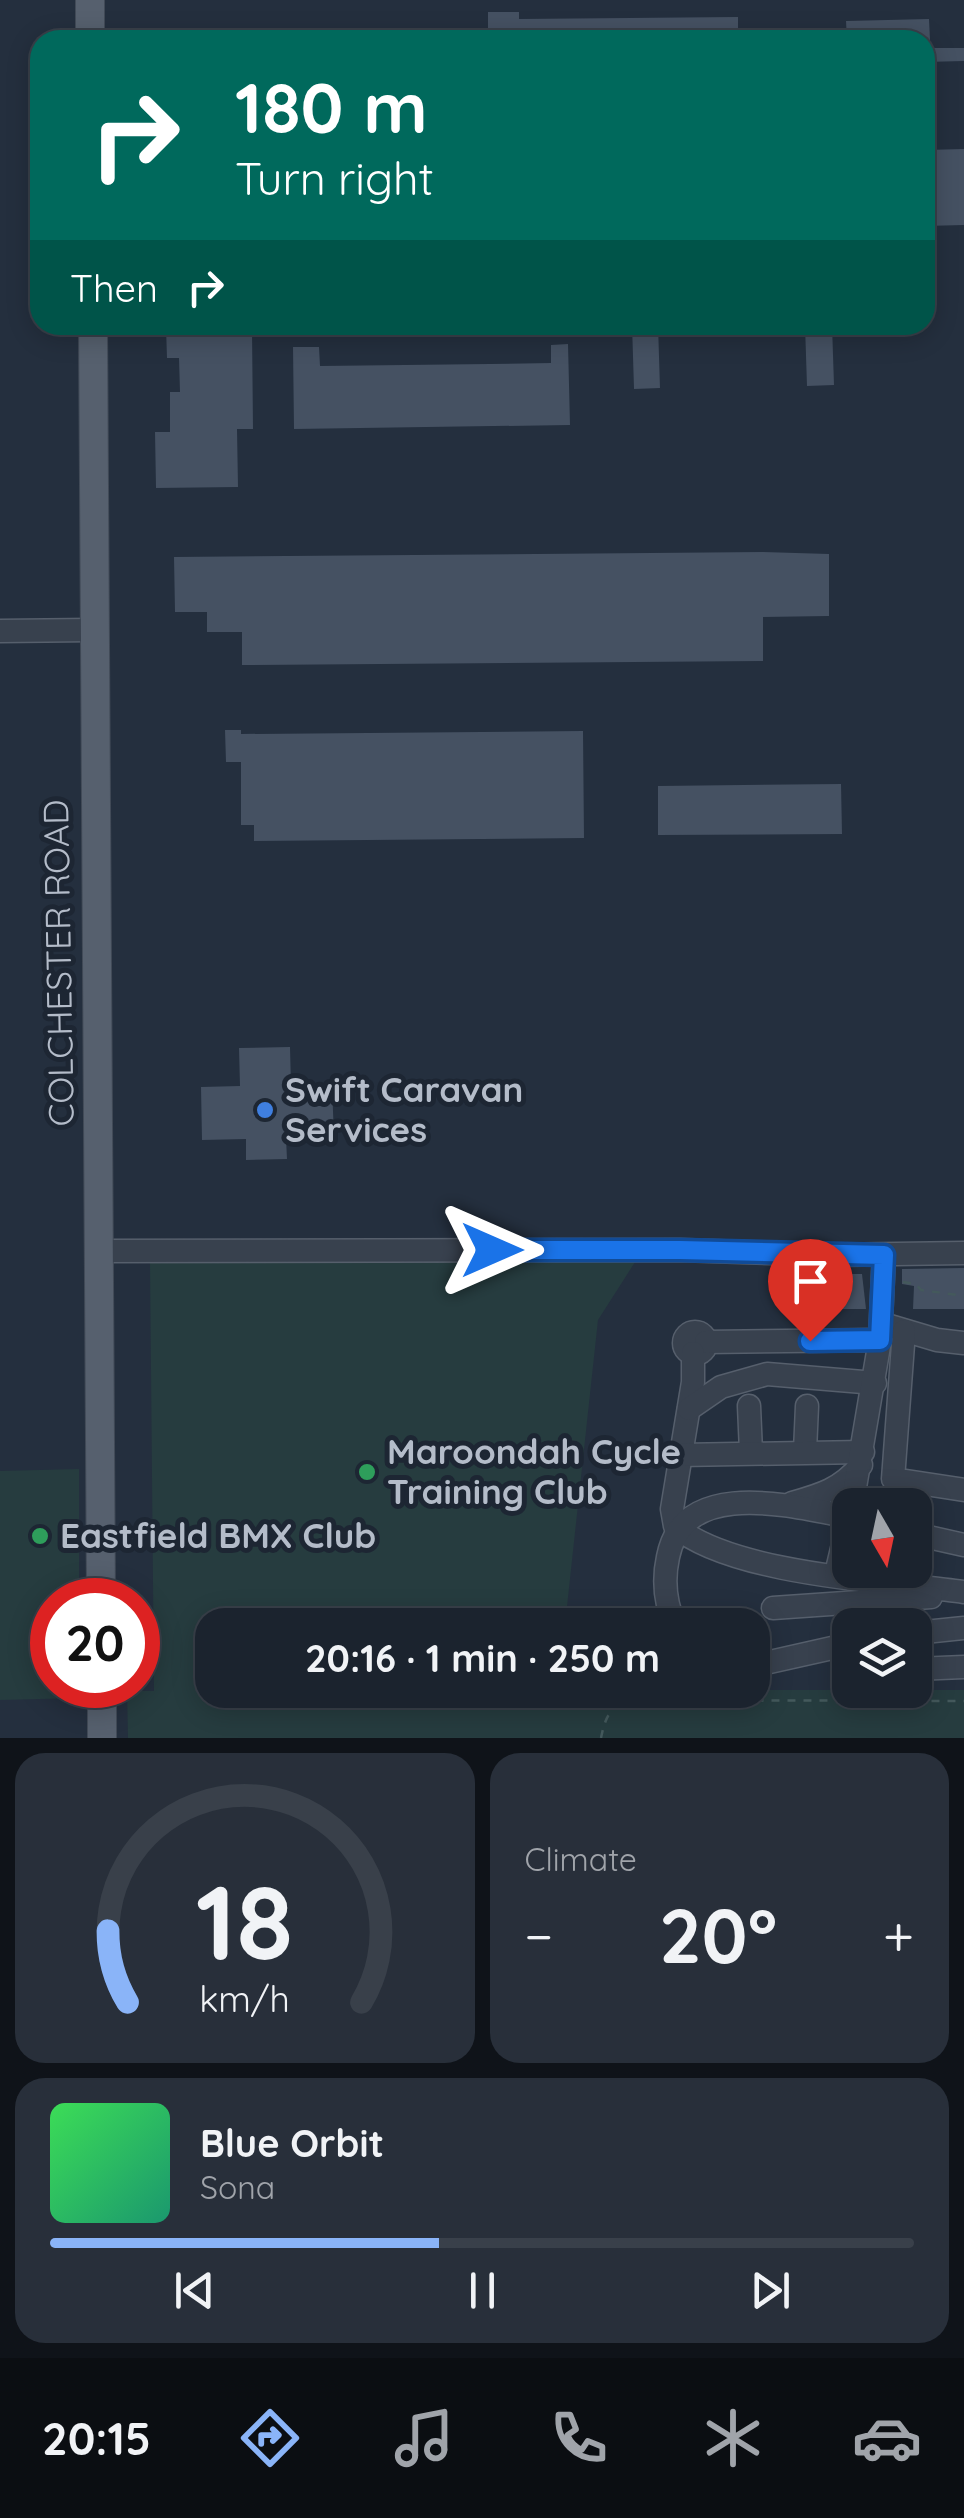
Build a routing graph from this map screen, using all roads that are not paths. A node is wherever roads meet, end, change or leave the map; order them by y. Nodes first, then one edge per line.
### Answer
1 (90, 0) edge
2 (90, 30) edge
3 (92, 335) edge
4 (92, 630) junction
5 (0, 631) edge
6 (100, 1252) junction
7 (964, 1253) edge
8 (884, 1255) junction
9 (889, 1331) junction
10 (964, 1342) edge
11 (875, 1383) junction
12 (807, 1406) dead end
13 (689, 1408) junction
14 (749, 1415) dead end
15 (804, 1451) junction
16 (751, 1452) junction
17 (680, 1454) junction
18 (862, 1458) junction
19 (856, 1488) edge
20 (964, 1490) edge
21 (784, 1506) junction
22 (832, 1513) edge
23 (680, 1531) junction
24 (932, 1537) edge
25 (964, 1544) edge
26 (832, 1573) edge
27 (102, 1578) edge
28 (930, 1588) edge
29 (964, 1593) edge
30 (669, 1608) edge
31 (773, 1608) dead end
32 (964, 1628) edge
33 (932, 1631) edge
34 (832, 1648) edge
35 (770, 1662) edge
36 (964, 1667) edge
37 (932, 1668) edge
38 (102, 1708) edge
39 (102, 1738) edge

1 - 2 main road
3 - 4 main road, COLCHESTER ROAD
4 - 5 street
4 - 6 main road, COLCHESTER ROAD
6 - 8 street
6 - 27 main road, COLCHESTER ROAD
7 - 8 street
8 - 9 street
9 - 10 street
9 - 11 street
9 - 13 street
9 - 20 street
11 - 13 street
11 - 18 street
12 - 15 street
13 - 17 street
14 - 16 street
15 - 16 street
15 - 18 street
16 - 17 street
17 - 23 street
18 - 19 street
18 - 21 street
21 - 22 street
21 - 23 street
23 - 26 street
23 - 30 street
24 - 25 street
28 - 29 street
29 - 31 street
32 - 33 street
34 - 35 street
36 - 37 street
38 - 39 main road

